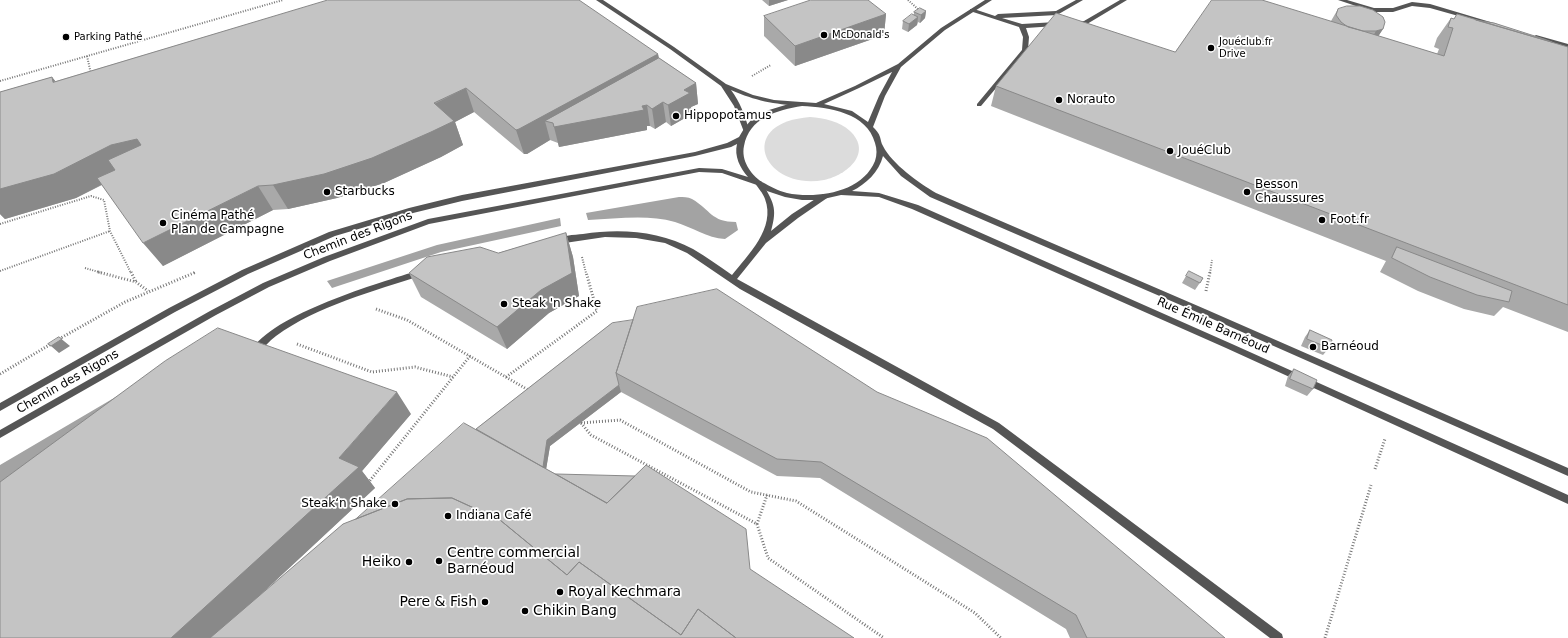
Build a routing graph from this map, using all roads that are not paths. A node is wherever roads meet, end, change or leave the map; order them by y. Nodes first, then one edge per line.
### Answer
1 (599, 0) edge
2 (989, 0) edge
3 (1080, 0) edge
4 (1124, 0) edge
5 (1341, 0) edge
6 (972, 10) junction
7 (991, 16) junction
8 (1061, 24) edge
9 (1069, 24) edge
10 (1022, 26) junction
11 (1501, 26) edge
12 (1531, 35) edge
13 (1568, 46) edge
14 (900, 65) junction
15 (724, 85) junction
16 (802, 104) junction
17 (817, 104) junction
18 (979, 105) dead end
19 (870, 127) junction
20 (746, 130) junction
21 (741, 139) junction
22 (880, 147) junction
23 (760, 183) junction
24 (842, 193) junction
25 (826, 196) junction
26 (763, 241) junction
27 (546, 243) edge
28 (431, 269) edge
29 (732, 280) junction
30 (250, 355) edge
31 (0, 407) edge
32 (0, 434) edge
33 (1568, 472) edge
34 (1568, 500) edge
35 (1278, 638) edge

1 - 15 street
2 - 6 street
3 - 7 street
4 - 9 street
5 - 11 street
6 - 7 street
6 - 14 street
7 - 10 street
8 - 10 street
10 - 18 street
12 - 13 street
14 - 17 street
14 - 19 street
15 - 16 street
15 - 20 street
16 - 17 street
16 - 20 street
17 - 19 street
19 - 22 street
20 - 21 street
21 - 23 street
21 - 31 street, Chemin des Rigons
22 - 24 street
22 - 33 street, Rue Émile Barnéoud
23 - 25 street
23 - 26 street
23 - 32 street, Chemin des Rigons
24 - 25 street
24 - 34 street, Rue Émile Barnéoud
25 - 26 street
26 - 29 street
27 - 29 street
28 - 30 street
29 - 35 street

